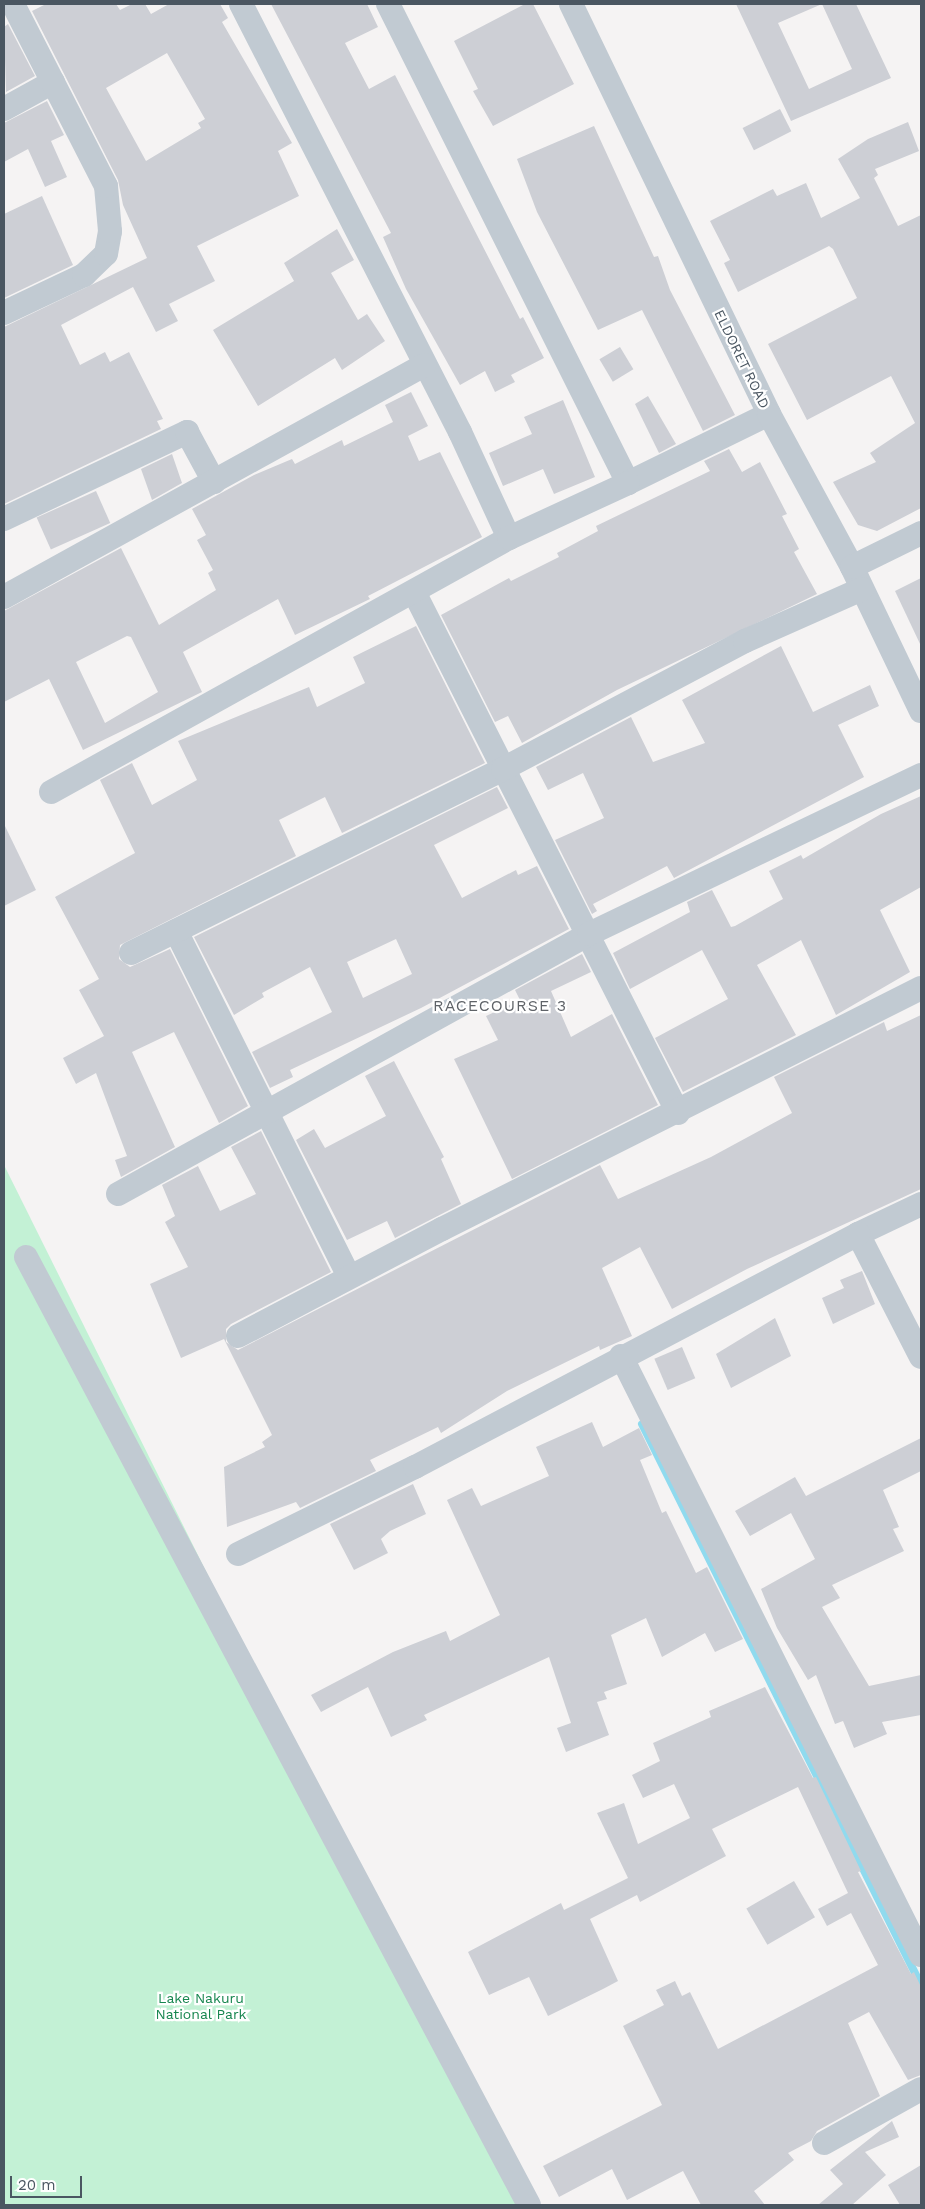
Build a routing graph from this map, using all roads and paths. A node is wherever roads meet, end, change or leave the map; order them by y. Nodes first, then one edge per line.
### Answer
1 (13, 4) edge
2 (240, 4) edge
3 (388, 4) edge
4 (570, 4) edge
5 (54, 82) junction
6 (4, 109) edge
7 (4, 313) edge
8 (424, 365) junction
9 (769, 414) junction
10 (214, 482) junction
11 (628, 483) junction
12 (4, 519) edge
13 (921, 533) edge
14 (509, 538) junction
15 (852, 567) junction
16 (862, 589) junction
17 (414, 592) junction
18 (4, 597) edge
19 (921, 710) edge
20 (503, 769) junction
21 (921, 775) edge
22 (52, 792) dead end
23 (176, 931) junction
24 (589, 934) junction
25 (132, 954) dead end
26 (921, 988) edge
27 (266, 1112) junction
28 (678, 1113) junction
29 (118, 1194) dead end
30 (921, 1204) edge
31 (858, 1234) junction
32 (26, 1257) dead end
33 (349, 1276) junction
34 (238, 1336) dead end
35 (621, 1356) junction
36 (921, 1357) edge
37 (238, 1554) dead end
38 (921, 1955) edge
39 (921, 2089) edge
40 (824, 2143) dead end
41 (528, 2205) edge

1 - 5 street
2 - 8 street
3 - 11 street
4 - 9 street, ELDORET ROAD
5 - 6 street
5 - 7 street
8 - 10 street
8 - 14 street
9 - 11 street
9 - 15 street, ELDORET ROAD
10 - 12 street
10 - 18 street
11 - 14 street
13 - 15 street
14 - 17 street
15 - 16 street, ELDORET ROAD
16 - 19 street, ELDORET ROAD
16 - 20 street
17 - 20 street
17 - 22 street
20 - 23 street
20 - 24 street
21 - 24 street
23 - 25 street
23 - 27 street
24 - 27 street
24 - 28 street
26 - 28 street
27 - 29 street
27 - 33 street
28 - 33 street
30 - 31 street
31 - 35 street
31 - 36 street
32 - 41 street
33 - 34 street
35 - 37 street
35 - 38 street
39 - 40 street

